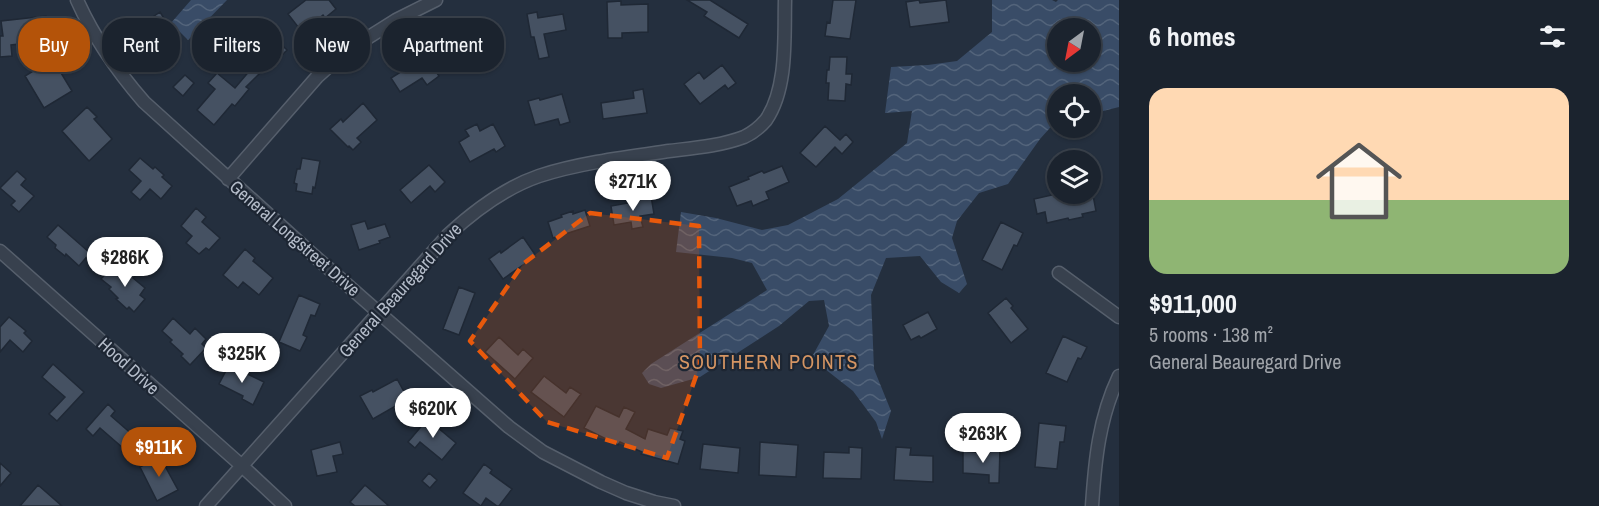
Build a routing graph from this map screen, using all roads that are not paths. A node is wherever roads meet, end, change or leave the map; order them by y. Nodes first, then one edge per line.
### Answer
1 (77, 0) edge
2 (436, 0) edge
3 (785, 0) edge
4 (228, 178) junction
5 (0, 251) edge
6 (1059, 273) dead end
7 (379, 312) junction
8 (1119, 317) edge
9 (1119, 376) edge
10 (241, 465) junction
11 (206, 506) edge
12 (285, 506) edge
13 (674, 506) edge
14 (1092, 506) edge

1 - 4 street, General Longstreet Drive
2 - 4 street
3 - 7 street, General Beauregard Drive
4 - 7 street, General Longstreet Drive
5 - 10 street, Hood Drive
6 - 8 street
7 - 10 street, General Beauregard Drive
7 - 13 street, General Longstreet Drive
9 - 14 street
10 - 11 street, General Beauregard Drive
10 - 12 street, Hood Drive

